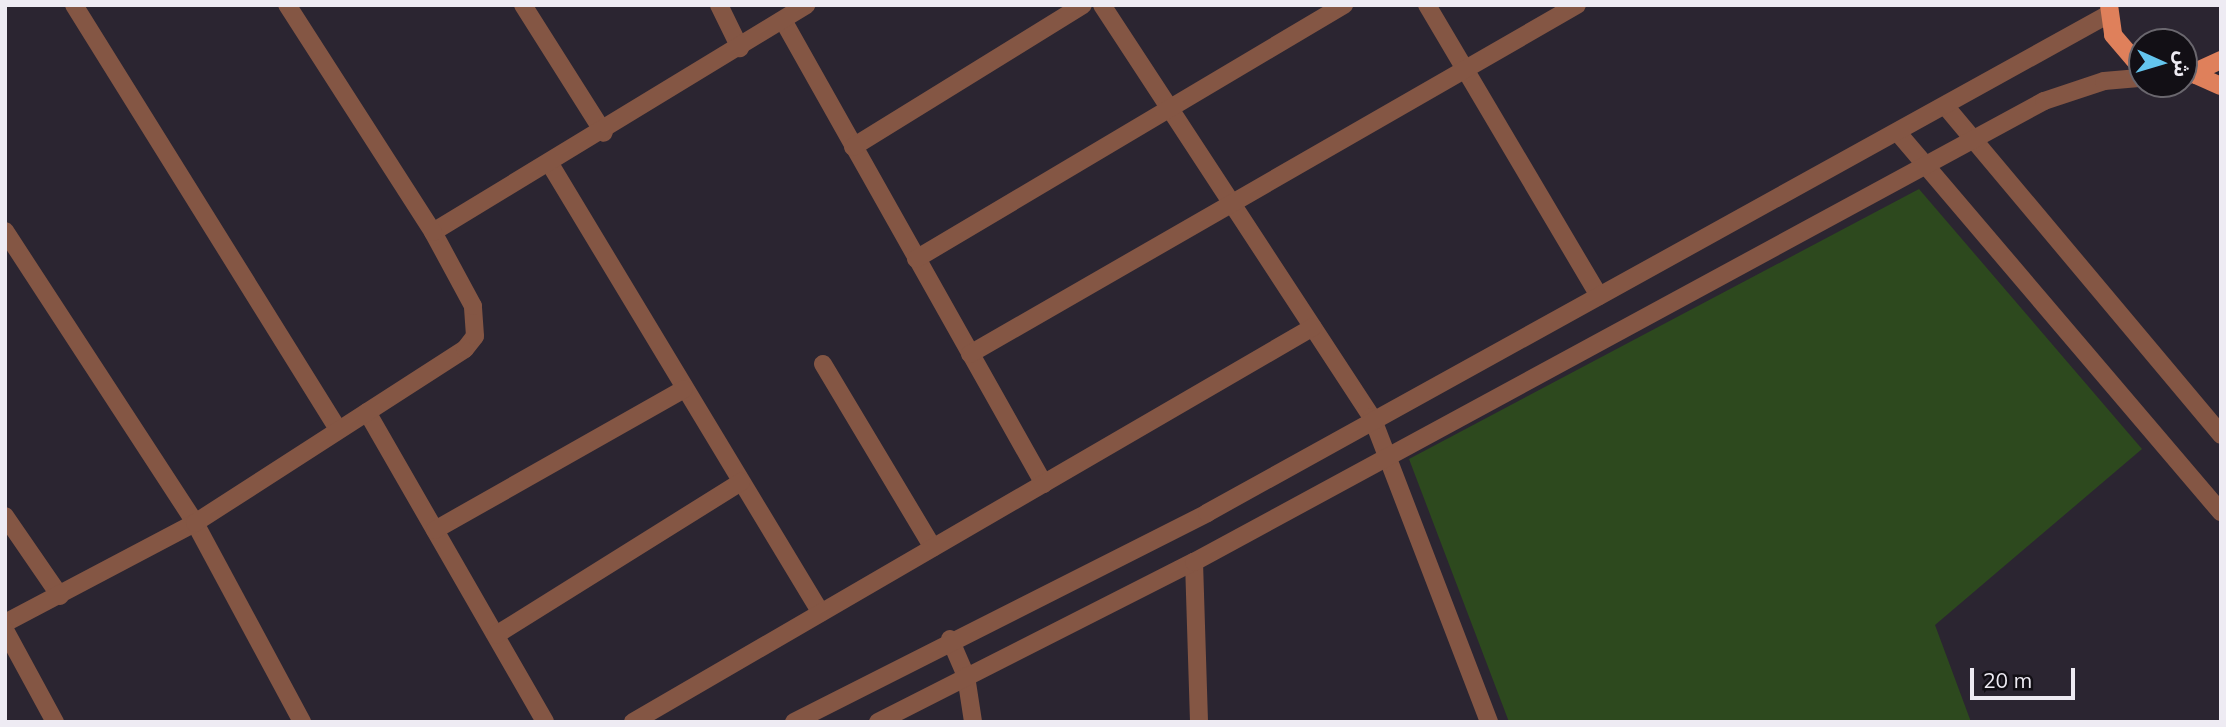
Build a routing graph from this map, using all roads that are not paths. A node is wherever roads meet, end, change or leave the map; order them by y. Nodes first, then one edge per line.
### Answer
1 (74, 5) edge
2 (288, 5) edge
3 (523, 5) edge
4 (719, 5) edge
5 (806, 5) edge
6 (1083, 5) edge
7 (1344, 5) edge
8 (1427, 5) edge
9 (1577, 5) edge
10 (1105, 6) edge
11 (2109, 10) edge
12 (784, 22) junction
13 (740, 48) junction
14 (2128, 54) edge
15 (2221, 60) edge
16 (2198, 72) edge
17 (1465, 73) junction
18 (2198, 79) edge
19 (2128, 80) edge
20 (2221, 86) edge
21 (1947, 108) junction
22 (1171, 110) junction
23 (604, 133) junction
24 (1899, 134) junction
25 (1971, 141) junction
26 (853, 148) junction
27 (550, 164) junction
28 (1923, 166) junction
29 (1235, 208) junction
30 (5, 231) edge
31 (433, 232) junction
32 (916, 259) junction
33 (1599, 296) junction
34 (1313, 327) junction
35 (970, 355) junction
36 (823, 364) dead end
37 (684, 389) junction
38 (367, 412) junction
39 (1372, 417) junction
40 (338, 429) junction
41 (2221, 435) edge
42 (1386, 456) junction
43 (741, 482) junction
44 (1044, 484) junction
45 (2221, 512) edge
46 (5, 516) edge
47 (195, 523) junction
48 (435, 530) junction
49 (933, 548) junction
50 (1194, 562) junction
51 (60, 596) junction
52 (821, 612) junction
53 (5, 623) edge
54 (5, 630) edge
55 (496, 635) junction
56 (950, 639) junction
57 (966, 676) junction
58 (55, 722) edge
59 (302, 722) edge
60 (545, 722) edge
61 (634, 722) edge
62 (794, 722) edge
63 (878, 722) edge
64 (973, 722) edge
65 (1199, 722) edge
66 (1489, 722) edge

1 - 40 street
2 - 31 street
3 - 23 street
4 - 13 street
5 - 12 street
6 - 26 street
7 - 22 street
8 - 17 street
9 - 17 street
10 - 22 street
11 - 14 main road
11 - 21 street
12 - 13 street
12 - 26 street
13 - 23 street
15 - 16 main road
17 - 29 street
17 - 33 street
18 - 20 main road
19 - 25 street
21 - 24 street
21 - 25 street
22 - 29 street
22 - 32 street
23 - 27 street
24 - 28 street
24 - 33 street
25 - 28 street
25 - 41 street
26 - 32 street
27 - 31 street
27 - 37 street
28 - 42 street
28 - 45 street
29 - 34 street
29 - 35 street
30 - 47 street
31 - 38 street
32 - 35 street
33 - 39 street
34 - 39 street
34 - 44 street
35 - 44 street
36 - 49 street
37 - 43 street
37 - 48 street
38 - 40 street
38 - 48 street
39 - 42 street
39 - 56 street
40 - 47 street
42 - 50 street
42 - 66 street
43 - 52 street
43 - 55 street
44 - 49 street
46 - 51 street
47 - 51 street
47 - 59 street
48 - 55 street
49 - 52 street
50 - 57 street
50 - 65 street
51 - 53 street
52 - 61 street
54 - 58 street
55 - 60 street
56 - 57 street
56 - 62 street
57 - 63 street
57 - 64 street

